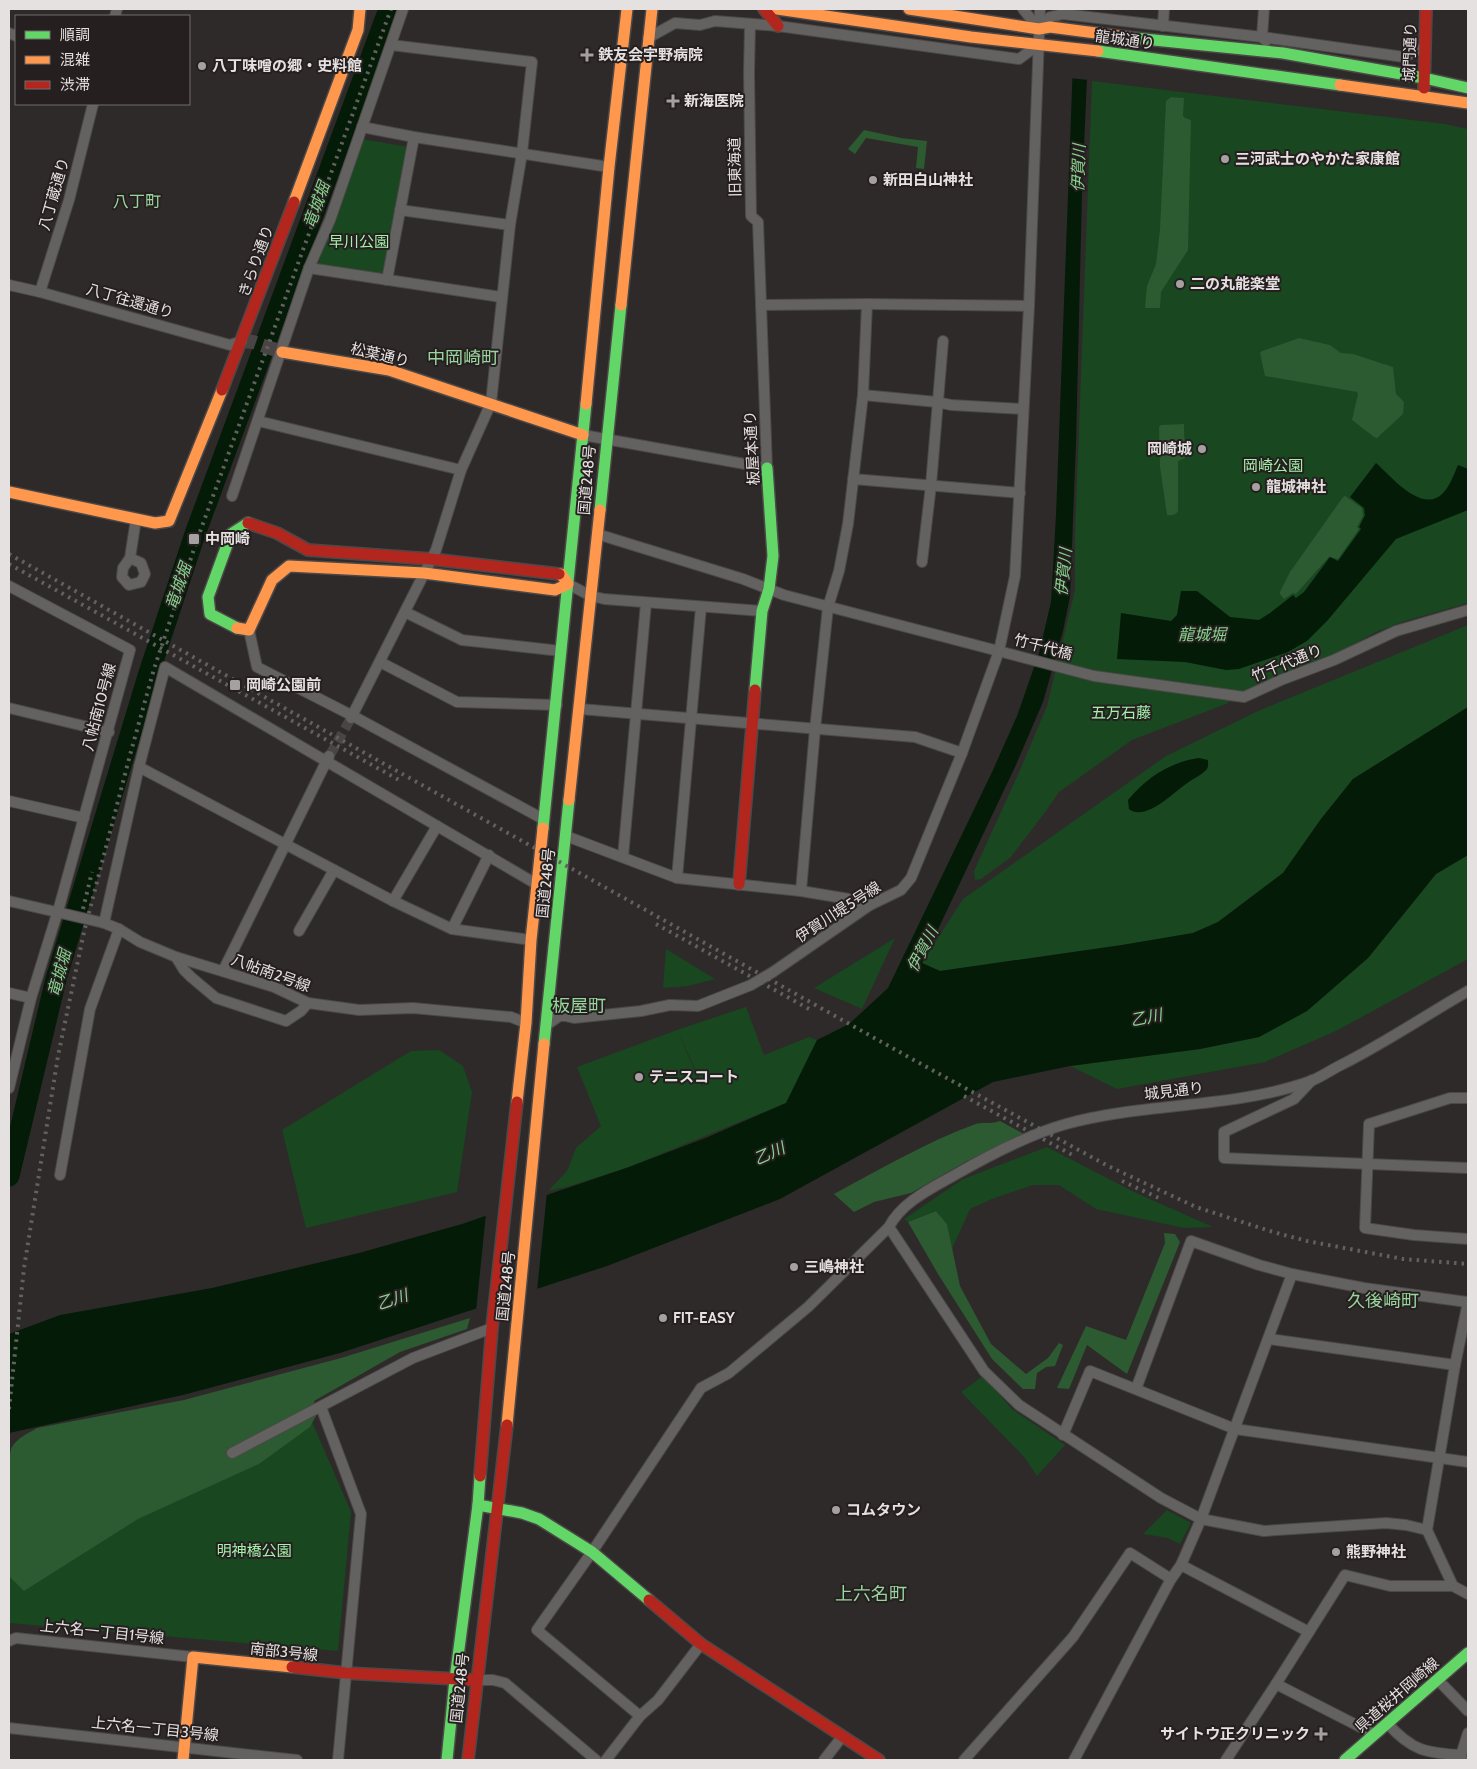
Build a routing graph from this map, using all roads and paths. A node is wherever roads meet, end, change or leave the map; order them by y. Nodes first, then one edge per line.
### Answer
1 (360, 9) edge
2 (403, 9) edge
3 (627, 9) edge
4 (652, 9) edge
5 (764, 9) edge
6 (777, 9) edge
7 (909, 9) edge
8 (1023, 9) edge
9 (1040, 9) edge
10 (1164, 9) edge
11 (1264, 9) edge
12 (1426, 9) edge
13 (750, 24) junction
14 (1046, 24) junction
15 (778, 26) junction
16 (1163, 26) junction
17 (648, 38) junction
18 (1262, 38) junction
19 (391, 45) junction
20 (1044, 45) junction
21 (1425, 47) junction
22 (1283, 53) junction
23 (1424, 78) junction
24 (1467, 86) edge
25 (1424, 95) junction
26 (1468, 103) edge
27 (93, 105) edge
28 (362, 127) junction
29 (414, 137) junction
30 (522, 153) junction
31 (609, 167) junction
32 (400, 210) junction
33 (510, 226) junction
34 (310, 268) junction
35 (387, 280) junction
36 (9, 285) edge
37 (40, 292) junction
38 (502, 297) junction
39 (867, 304) junction
40 (761, 305) junction
41 (1029, 306) junction
42 (242, 340) junction
43 (942, 341) dead end
44 (282, 352) junction
45 (863, 395) junction
46 (938, 402) junction
47 (491, 403) junction
48 (1023, 409) junction
49 (258, 421) junction
50 (583, 435) junction
51 (606, 438) junction
52 (768, 468) junction
53 (461, 470) junction
54 (853, 479) junction
55 (931, 485) junction
56 (9, 492) edge
57 (1020, 493) junction
58 (232, 496) dead end
59 (136, 519) junction
60 (598, 534) junction
61 (130, 558) dead end
62 (431, 559) junction
63 (922, 562) dead end
64 (424, 573) junction
65 (568, 584) junction
66 (9, 586) edge
67 (769, 589) junction
68 (591, 596) junction
69 (646, 603) junction
70 (700, 607) junction
71 (828, 607) junction
72 (1468, 610) edge
73 (762, 611) junction
74 (405, 612) junction
75 (249, 630) junction
76 (561, 651) junction
77 (999, 651) junction
78 (380, 662) junction
79 (1080, 672) joint
80 (557, 705) junction
81 (9, 708) edge
82 (580, 709) junction
83 (636, 714) junction
84 (352, 717) junction
85 (690, 719) junction
86 (753, 724) junction
87 (815, 729) junction
88 (109, 732) junction
89 (962, 753) junction
90 (328, 758) junction
91 (139, 767) junction
92 (9, 801) edge
93 (84, 818) junction
94 (543, 819) junction
95 (437, 826) junction
96 (566, 836) junction
97 (285, 843) junction
98 (489, 855) junction
99 (623, 857) junction
100 (334, 870) junction
101 (677, 878) junction
102 (739, 884) junction
103 (538, 885) junction
104 (801, 891) junction
105 (9, 901) edge
106 (392, 901) junction
107 (870, 905) junction
108 (61, 913) junction
109 (100, 922) junction
110 (119, 929) junction
111 (452, 929) junction
112 (299, 931) dead end
113 (531, 940) junction
114 (176, 956) junction
115 (223, 971) junction
116 (1468, 991) edge
117 (9, 993) edge
118 (31, 998) junction
119 (308, 1003) junction
120 (526, 1022) junction
121 (548, 1024) junction
122 (1312, 1080) junction
123 (9, 1083) edge
124 (1468, 1098) edge
125 (1367, 1164) junction
126 (1468, 1168) edge
127 (60, 1175) dead end
128 (889, 1227) junction
129 (1468, 1239) edge
130 (1292, 1274) junction
131 (1468, 1302) edge
132 (492, 1328) junction
133 (1269, 1340) junction
134 (1455, 1365) junction
135 (1136, 1389) junction
136 (321, 1407) junction
137 (1235, 1429) junction
138 (1063, 1435) junction
139 (232, 1453) dead end
140 (1439, 1458) junction
141 (1468, 1462) edge
142 (478, 1505) junction
143 (498, 1508) junction
144 (1201, 1519) junction
145 (1427, 1530) junction
146 (592, 1552) junction
147 (1181, 1565) junction
148 (1172, 1579) junction
149 (1453, 1586) junction
150 (1468, 1594) edge
151 (1309, 1632) junction
152 (9, 1641) edge
153 (701, 1644) junction
154 (1468, 1653) edge
155 (192, 1657) junction
156 (346, 1673) junction
157 (455, 1679) junction
158 (476, 1680) junction
159 (1438, 1680) junction
160 (1276, 1684) junction
161 (1468, 1711) edge
162 (640, 1716) junction
163 (1387, 1723) junction
164 (9, 1728) edge
165 (1468, 1733) edge
166 (1374, 1734) junction
167 (842, 1737) junction
168 (184, 1748) junction
169 (1462, 1757) edge
170 (183, 1760) edge
171 (297, 1760) edge
172 (338, 1760) edge
173 (447, 1760) edge
174 (468, 1760) edge
175 (596, 1760) edge
176 (606, 1760) edge
177 (824, 1760) edge
178 (879, 1760) edge
179 (964, 1760) edge
180 (1074, 1760) edge
181 (1226, 1760) edge
182 (1345, 1760) edge

1 - 42 main road, きらり通り
2 - 19 street
3 - 31 main road, 国道248号
4 - 17 main road, 国道248号
5 - 15 main road
6 - 20 main road, 龍城通り
7 - 14 main road, 龍城通り
8 - 14 street
9 - 14 street, 伊賀川堤5号線
10 - 16 street
11 - 18 street
12 - 21 main road, 城門通り
13 - 15 street
13 - 17 street
13 - 40 street, 旧東海道
14 - 16 street
14 - 20 street, 伊賀川堤5号線
14 - 22 main road, 龍城通り
15 - 20 street
16 - 18 street
17 - 51 main road, 国道248号
18 - 21 street
18 - 22 street
19 - 28 street
19 - 30 street
20 - 25 main road, 龍城通り
20 - 41 street, 伊賀川堤5号線
21 - 23 main road, 城門通り
22 - 23 main road, 龍城通り
23 - 24 main road, 龍城通り
23 - 25 main road, 城門通り
25 - 26 main road, 龍城通り
27 - 37 street, 八丁蔵通り
28 - 29 street
28 - 34 street
29 - 30 street
29 - 32 street
30 - 31 street
30 - 33 street
31 - 50 main road, 国道248号
32 - 33 street
32 - 35 street
33 - 38 street
34 - 35 street
34 - 44 street
35 - 38 street
36 - 37 street, 八丁往還通り
37 - 42 street, 八丁往還通り
38 - 47 street
39 - 40 street
39 - 41 street
39 - 45 street
40 - 52 street, 板屋本通り
41 - 48 street, 伊賀川堤5号線
42 - 59 main road, きらり通り
43 - 46 street
44 - 47 main road, 松葉通り
44 - 49 street
45 - 46 street
45 - 54 street
46 - 48 street
46 - 55 street
47 - 50 main road, 松葉通り
47 - 53 street
48 - 57 street, 伊賀川堤5号線
49 - 53 street
49 - 58 street
50 - 51 street
50 - 65 main road, 国道248号
51 - 52 street
51 - 60 main road, 国道248号
52 - 67 main road, 板屋本通り
53 - 62 street
54 - 55 street
54 - 71 street
55 - 57 street
55 - 63 street
56 - 59 main road
57 - 77 street, 伊賀川堤5号線
59 - 61 street
60 - 67 street, 竹千代橋
60 - 68 main road, 国道248号
62 - 64 street
62 - 65 main road
62 - 75 main road
64 - 65 main road
64 - 74 street
64 - 75 main road
65 - 68 street
65 - 76 main road, 国道248号
66 - 88 street, 八帖南10号線
67 - 71 street, 竹千代橋
67 - 73 main road, 板屋本通り
68 - 69 street
68 - 82 main road, 国道248号
69 - 70 street
69 - 83 street
70 - 73 street
70 - 85 street
71 - 77 street, 竹千代橋
71 - 87 street
72 - 79 street, 竹千代通り
73 - 86 main road
74 - 76 street
74 - 78 street
75 - 84 street
76 - 80 main road, 国道248号
77 - 79 street, 竹千代橋
77 - 89 street, 伊賀川堤5号線
78 - 80 street
78 - 84 street
80 - 94 main road, 国道248号
81 - 88 street
82 - 83 street
82 - 96 main road, 国道248号
83 - 85 street
83 - 99 street
84 - 94 street
85 - 86 street
85 - 101 street
86 - 87 street
86 - 102 main road
87 - 89 street
87 - 104 street
88 - 93 street, 八帖南10号線
89 - 107 street, 伊賀川堤5号線
90 - 91 street
90 - 95 street
90 - 97 street
91 - 97 street
91 - 109 street
92 - 93 street
93 - 108 street, 八帖南10号線
94 - 103 main road, 国道248号
95 - 98 street
95 - 106 street
96 - 99 street
96 - 121 main road, 国道248号
97 - 100 street
97 - 115 street
98 - 103 street
98 - 111 street
99 - 101 street
100 - 106 street
100 - 112 street
101 - 102 street
102 - 104 street
103 - 113 main road, 国道248号
104 - 107 street
105 - 108 street, 八帖南2号線
106 - 111 street
107 - 121 street, 伊賀川堤5号線
108 - 109 street, 八帖南2号線
108 - 118 street
109 - 110 street, 八帖南2号線
110 - 114 street, 八帖南2号線
110 - 127 street
111 - 113 street
113 - 120 main road, 国道248号
114 - 115 street, 八帖南2号線
114 - 119 street
115 - 119 street, 八帖南2号線
116 - 122 street, 城見通り
117 - 118 street
118 - 123 street
119 - 120 street, 八帖南2号線
120 - 132 main road, 国道248号
121 - 143 main road, 国道248号
122 - 125 street
122 - 128 street, 城見通り
124 - 125 street
125 - 126 street
125 - 129 street
128 - 138 street
128 - 146 street, 城見通り
130 - 131 street
130 - 133 street
130 - 135 street
131 - 134 street
132 - 136 street
132 - 142 main road, 国道248号
133 - 134 street
133 - 137 street
134 - 140 street
135 - 137 street
135 - 138 street
136 - 139 street
136 - 156 street
137 - 140 street
137 - 144 street
138 - 144 street
140 - 141 street
140 - 145 street
142 - 143 main road
142 - 157 main road, 国道248号
143 - 146 main road
143 - 158 main road, 国道248号
144 - 145 street
144 - 147 street
145 - 149 street
146 - 153 main road
146 - 162 street, 城見通り
147 - 148 street
147 - 151 street
148 - 179 street
148 - 180 street
149 - 150 street
149 - 151 street
151 - 160 street
152 - 155 street, 上六名一丁目1号線
153 - 162 street
153 - 167 main road
154 - 159 main road, 県道桜井岡崎線
155 - 156 main road, 南部3号線
155 - 168 main road
156 - 157 main road, 南部3号線
156 - 172 street
157 - 158 main road, 南部3号線
157 - 173 main road, 国道248号
158 - 174 main road, 国道248号
158 - 175 street
159 - 161 street
159 - 163 main road, 県道桜井岡崎線
160 - 166 street
160 - 181 street
162 - 176 street
163 - 166 main road, 県道桜井岡崎線
163 - 169 street
164 - 168 street, 上六名一丁目3号線
165 - 169 street
166 - 182 main road, 県道桜井岡崎線
167 - 177 street
167 - 178 main road
168 - 170 main road
168 - 171 street, 上六名一丁目3号線

